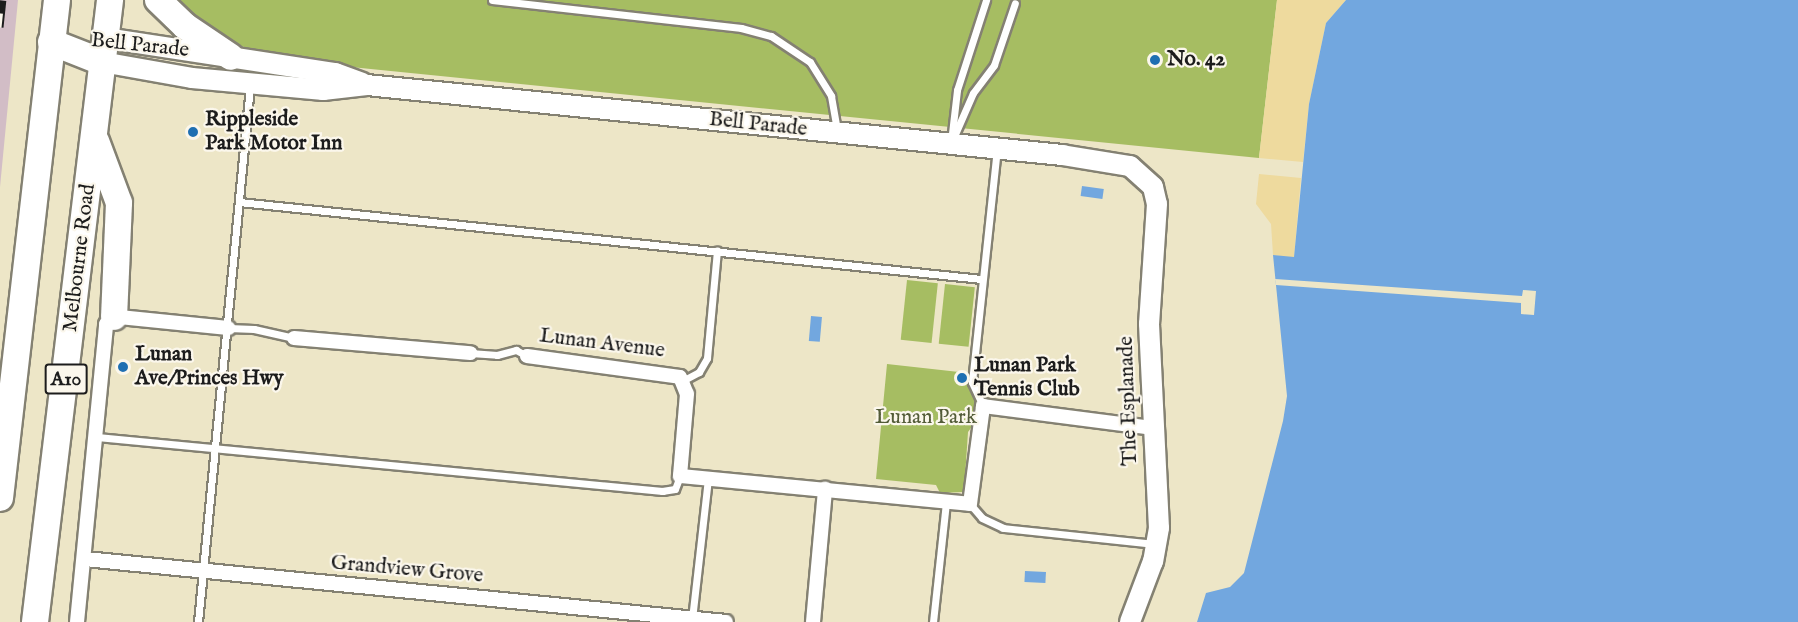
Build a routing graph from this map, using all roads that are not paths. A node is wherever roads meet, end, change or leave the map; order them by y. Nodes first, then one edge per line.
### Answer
1 (57, 0) edge
2 (110, 0) edge
3 (158, 0) edge
4 (492, 0) edge
5 (986, 0) edge
6 (1015, 3) dead end
7 (51, 42) junction
8 (104, 50) junction
9 (231, 57) junction
10 (250, 83) junction
11 (367, 85) junction
12 (838, 133) junction
13 (94, 135) junction
14 (951, 144) junction
15 (997, 149) junction
16 (1145, 177) joint
17 (239, 202) junction
18 (717, 250) junction
19 (982, 279) junction
20 (114, 317) junction
21 (228, 328) junction
22 (294, 338) joint
23 (470, 353) joint
24 (527, 356) joint
25 (684, 380) junction
26 (984, 406) junction
27 (1153, 428) junction
28 (97, 437) junction
29 (215, 448) junction
30 (680, 476) junction
31 (708, 478) junction
32 (825, 489) junction
33 (0, 498) edge
34 (946, 502) junction
35 (970, 504) junction
36 (1157, 544) junction
37 (85, 559) junction
38 (203, 572) junction
39 (692, 620) edge
40 (35, 622) edge
41 (77, 622) edge
42 (198, 622) edge
43 (726, 622) edge
44 (813, 622) edge
45 (933, 622) edge
46 (1130, 622) edge

1 - 7 highway, A10
2 - 8 highway, Melbourne Road / A10
3 - 9 highway
4 - 12 lane
5 - 14 lane
6 - 14 lane
7 - 8 highway, Bell Parade
7 - 33 highway, A10
8 - 9 street, Bell Parade
8 - 10 street, Bell Parade
8 - 13 highway, Melbourne Road / A10
9 - 11 street, Bell Parade
10 - 11 street, Bell Parade
10 - 17 lane
11 - 12 street, Bell Parade
12 - 14 street, Bell Parade
13 - 20 highway
13 - 40 highway, Melbourne Road / A10
14 - 15 street, Bell Parade
15 - 16 street, Bell Parade
15 - 19 lane
16 - 27 street, The Esplanade
17 - 18 lane
17 - 21 lane
18 - 19 lane
18 - 25 lane
19 - 26 lane
20 - 21 street, Lunan Avenue
20 - 28 street
21 - 22 lane, Lunan Avenue
21 - 29 lane
22 - 23 street, Lunan Avenue
23 - 24 lane, Lunan Avenue
24 - 25 street, Lunan Avenue
25 - 30 street, Lunan Avenue
26 - 27 street
26 - 35 street
27 - 36 street, The Esplanade
28 - 29 lane
28 - 37 street
29 - 30 lane
29 - 38 lane
30 - 31 street
31 - 32 street
31 - 39 lane
32 - 34 street
32 - 44 street
34 - 35 street
34 - 45 lane
35 - 36 lane
36 - 46 street, The Esplanade
37 - 38 street, Grandview Grove
37 - 41 street
38 - 39 street, Grandview Grove
38 - 42 lane
39 - 43 street, Grandview Grove

